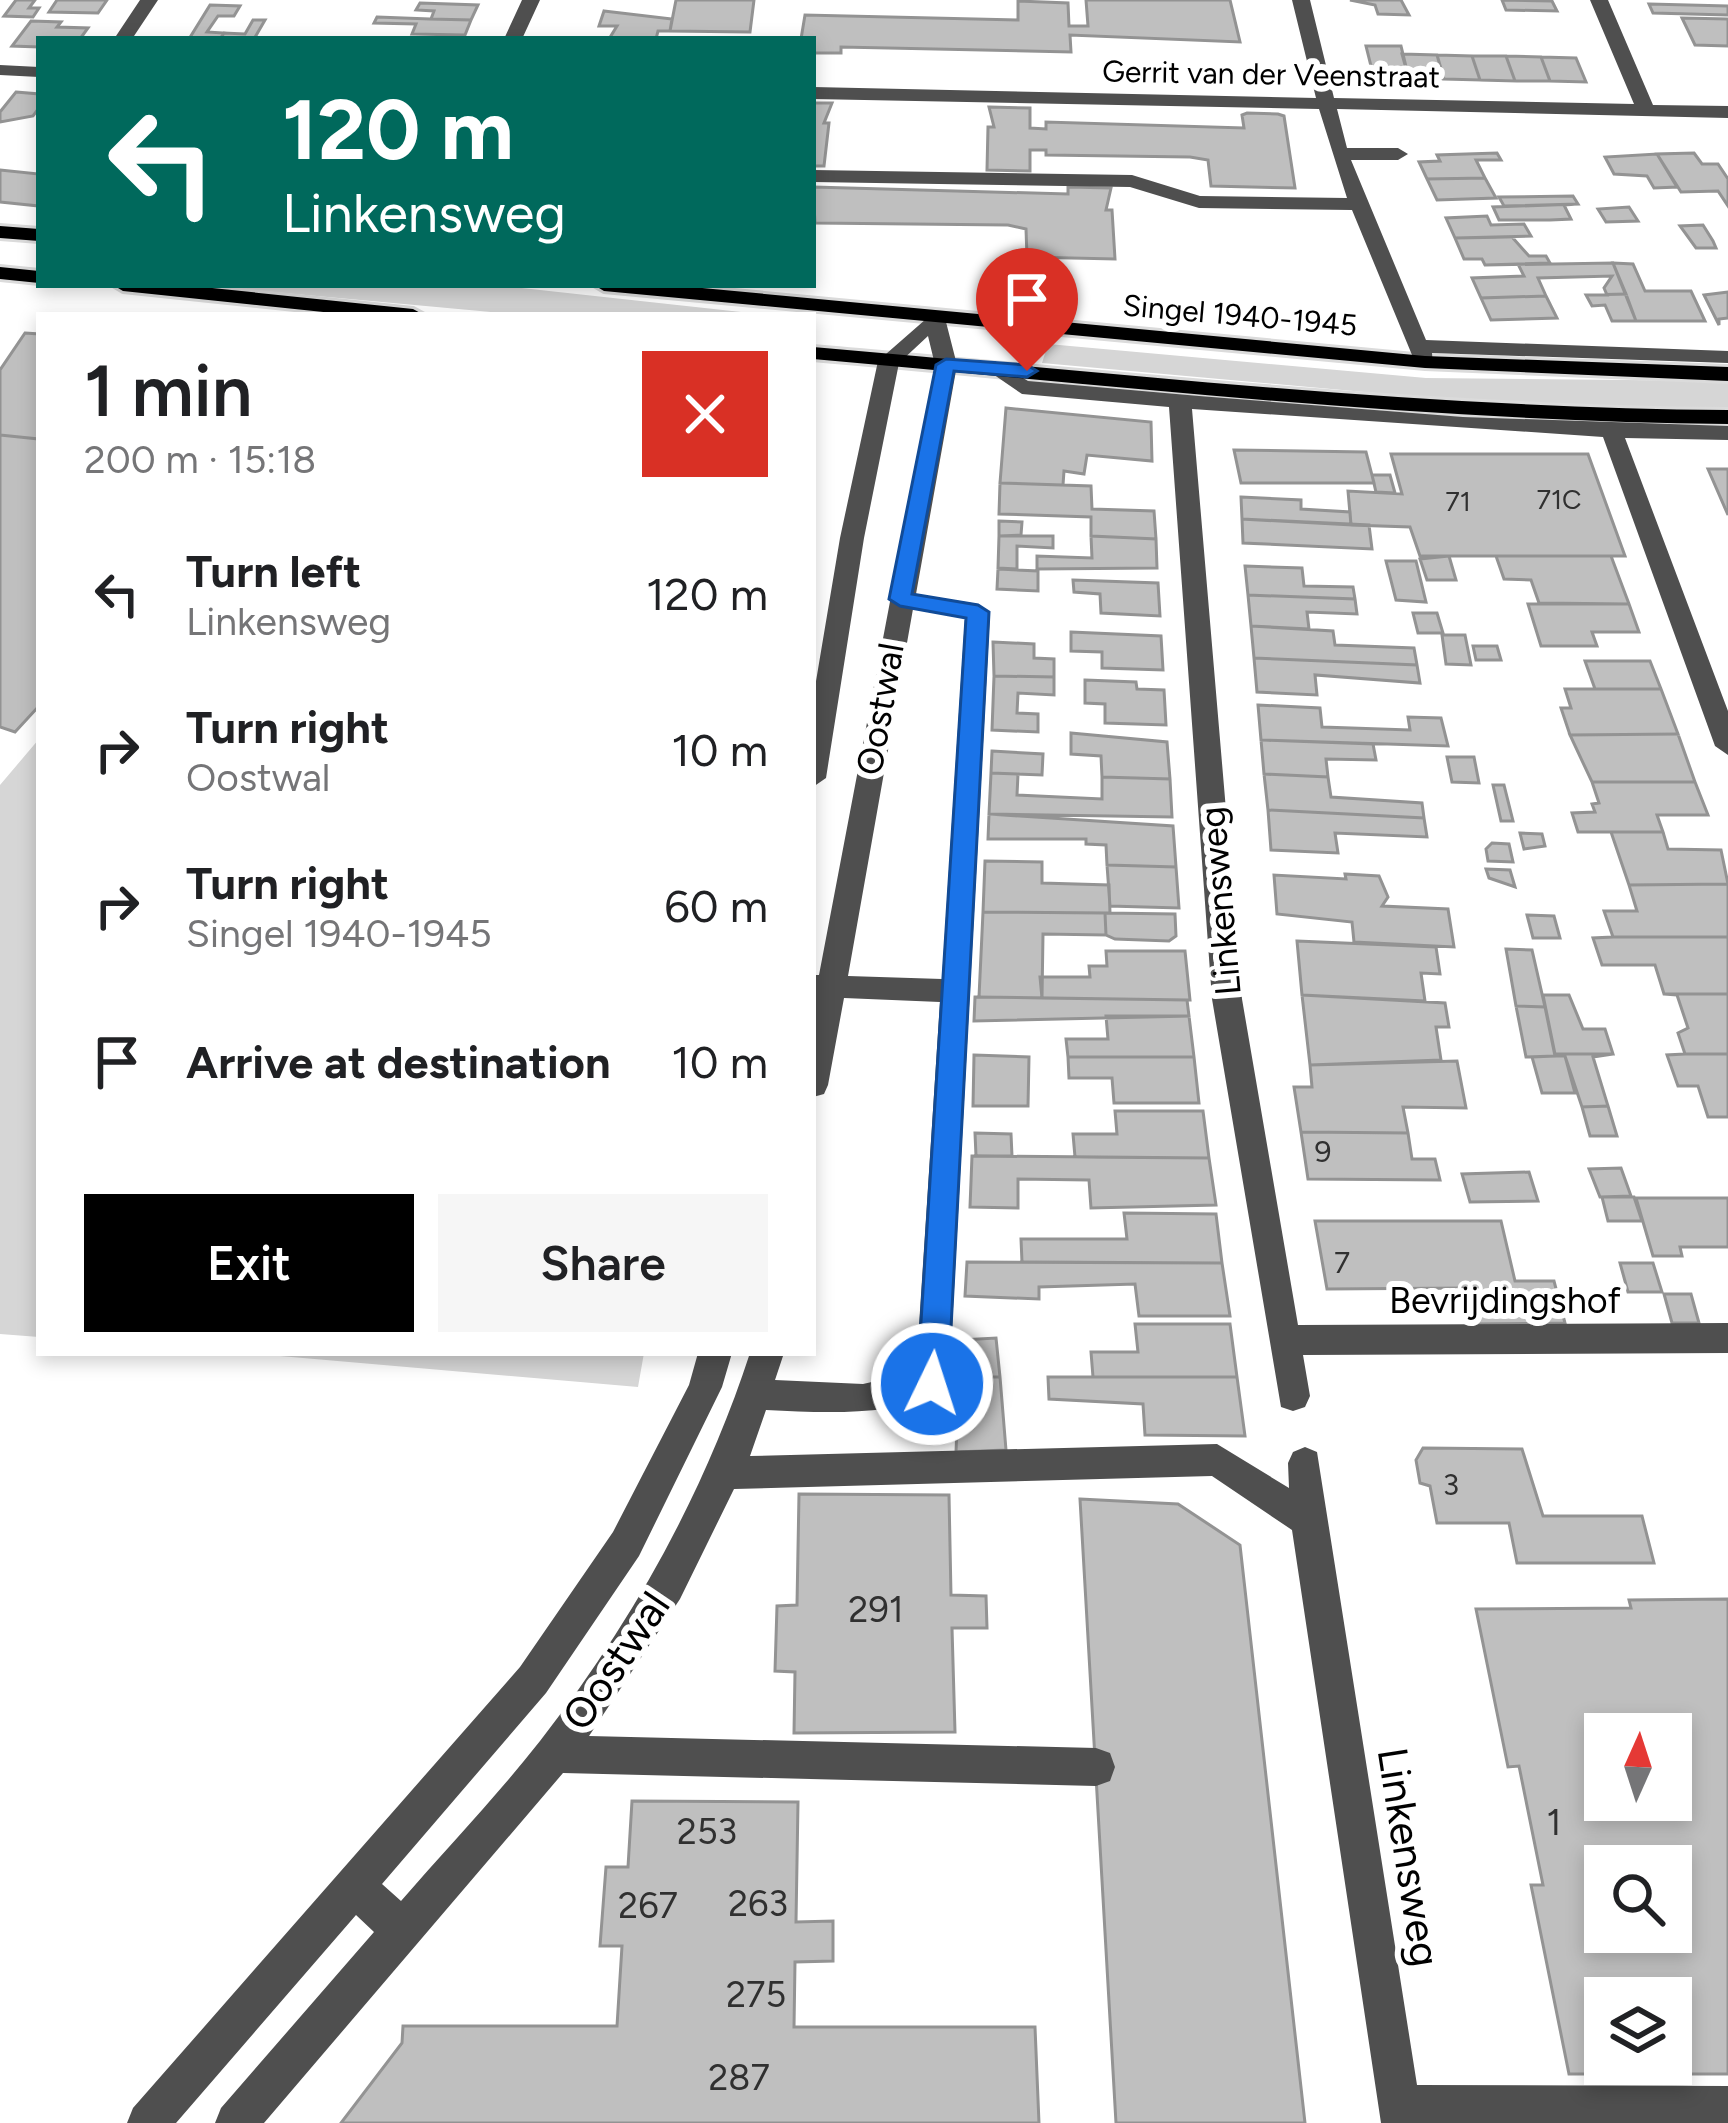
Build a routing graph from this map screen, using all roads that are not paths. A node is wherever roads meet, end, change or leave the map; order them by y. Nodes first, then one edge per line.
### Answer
1 (149, 0) edge
2 (531, 0) edge
3 (1300, 0) edge
4 (1599, 0) edge
5 (125, 36) edge
6 (514, 36) edge
7 (0, 70) edge
8 (36, 72) edge
9 (816, 93) edge
10 (1324, 107) junction
11 (1646, 111) junction
12 (1728, 112) edge
13 (1339, 154) junction
14 (1398, 154) dead end
15 (816, 176) edge
16 (1358, 204) junction
17 (0, 232) edge
18 (36, 236) edge
19 (0, 273) edge
20 (36, 277) edge
21 (152, 288) edge
22 (634, 288) edge
23 (383, 312) edge
24 (934, 318) junction
25 (816, 353) edge
26 (1423, 354) junction
27 (1728, 357) edge
28 (889, 361) junction
29 (946, 365) junction
30 (995, 368) junction
31 (1728, 374) edge
32 (1180, 401) junction
33 (1728, 417) edge
34 (1612, 432) junction
35 (1728, 433) edge
36 (900, 599) junction
37 (1699, 672) junction
38 (1728, 673) edge
39 (1728, 746) edge
40 (816, 760) edge
41 (820, 987) edge
42 (957, 991) junction
43 (816, 1043) edge
44 (1728, 1338) edge
45 (1282, 1340) junction
46 (714, 1356) edge
47 (766, 1356) edge
48 (754, 1394) junction
49 (1293, 1396) dead end
50 (1305, 1463) dead end
51 (724, 1473) junction
52 (1308, 1521) junction
53 (554, 1754) junction
54 (1096, 1767) dead end
55 (354, 1886) junction
56 (400, 1928) junction
57 (1728, 2107) edge
58 (1401, 2114) edge
59 (148, 2123) edge
60 (236, 2123) edge

1 - 5 street
2 - 6 street
3 - 10 street
4 - 11 street
7 - 8 street
9 - 10 street, Gerrit van der Veenstraat
10 - 11 street, Gerrit van der Veenstraat
10 - 13 street
11 - 12 street, Gerrit van der Veenstraat
13 - 14 street
13 - 16 street
15 - 16 street
16 - 26 street
17 - 18 main road
19 - 20 main road
21 - 23 main road
22 - 24 main road, Singel 1940-1945
24 - 26 main road, Singel 1940-1945
24 - 28 street
24 - 29 street, Oostwal
25 - 28 main road
26 - 27 street, Singel 1940-1945
26 - 31 main road, Singel 1940-1945
28 - 29 main road
28 - 40 street, Oostwal
29 - 30 main road
29 - 36 street, Oostwal
30 - 32 street
30 - 33 main road
32 - 34 street
32 - 45 street, Linkensweg
34 - 35 street
34 - 37 street
36 - 41 street, Oostwal
36 - 42 street
37 - 38 street
37 - 39 street
41 - 42 street
41 - 43 street, Oostwal
42 - 48 street
44 - 45 street, Bevrijdingshof
45 - 49 street, Linkensweg
46 - 55 street, Oostwal
47 - 48 street, Oostwal
48 - 51 street, Oostwal
50 - 52 street, Linkensweg
51 - 52 street
51 - 53 street, Oostwal
52 - 58 street, Linkensweg
53 - 54 street
53 - 56 street, Oostwal
55 - 56 street
55 - 59 street, Oostwal
56 - 60 street, Oostwal
57 - 58 street

